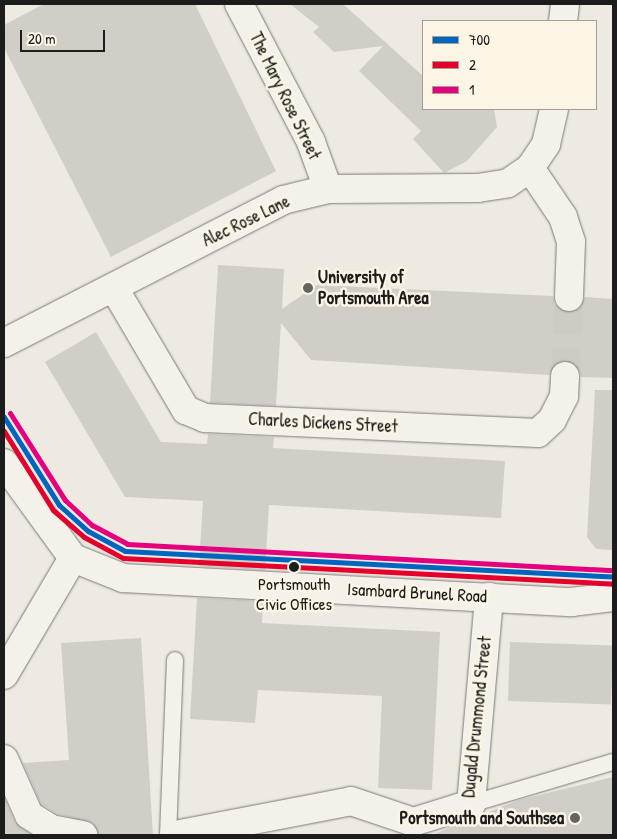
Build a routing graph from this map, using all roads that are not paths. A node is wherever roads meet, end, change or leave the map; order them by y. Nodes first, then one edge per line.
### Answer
1 (239, 4) edge
2 (564, 4) edge
3 (563, 20) edge
4 (554, 110) edge
5 (530, 168) junction
6 (328, 189) junction
7 (114, 288) junction
8 (569, 297) tunnel mouth
9 (4, 343) edge
10 (565, 376) tunnel mouth
11 (4, 463) edge
12 (73, 558) junction
13 (488, 597) junction
14 (613, 597) edge
15 (175, 660) dead end
16 (4, 675) edge
17 (4, 759) edge
18 (613, 762) edge
19 (471, 804) junction
20 (84, 835) edge
21 (168, 835) edge
22 (175, 835) edge

1 - 6 street, The Mary Rose Street
2 - 3 street
4 - 5 street, Alec Rose Lane
5 - 6 street, Alec Rose Lane
5 - 8 street
6 - 7 street, Alec Rose Lane
7 - 9 street, Alec Rose Lane
7 - 10 street, Charles Dickens Street
11 - 12 street
12 - 13 street, Isambard Brunel Road
12 - 16 street
13 - 14 street, Isambard Brunel Road
13 - 19 street, Dugald Drummond Street
15 - 21 lane
17 - 20 street
18 - 19 lane
19 - 22 street, Dugald Drummond Street

